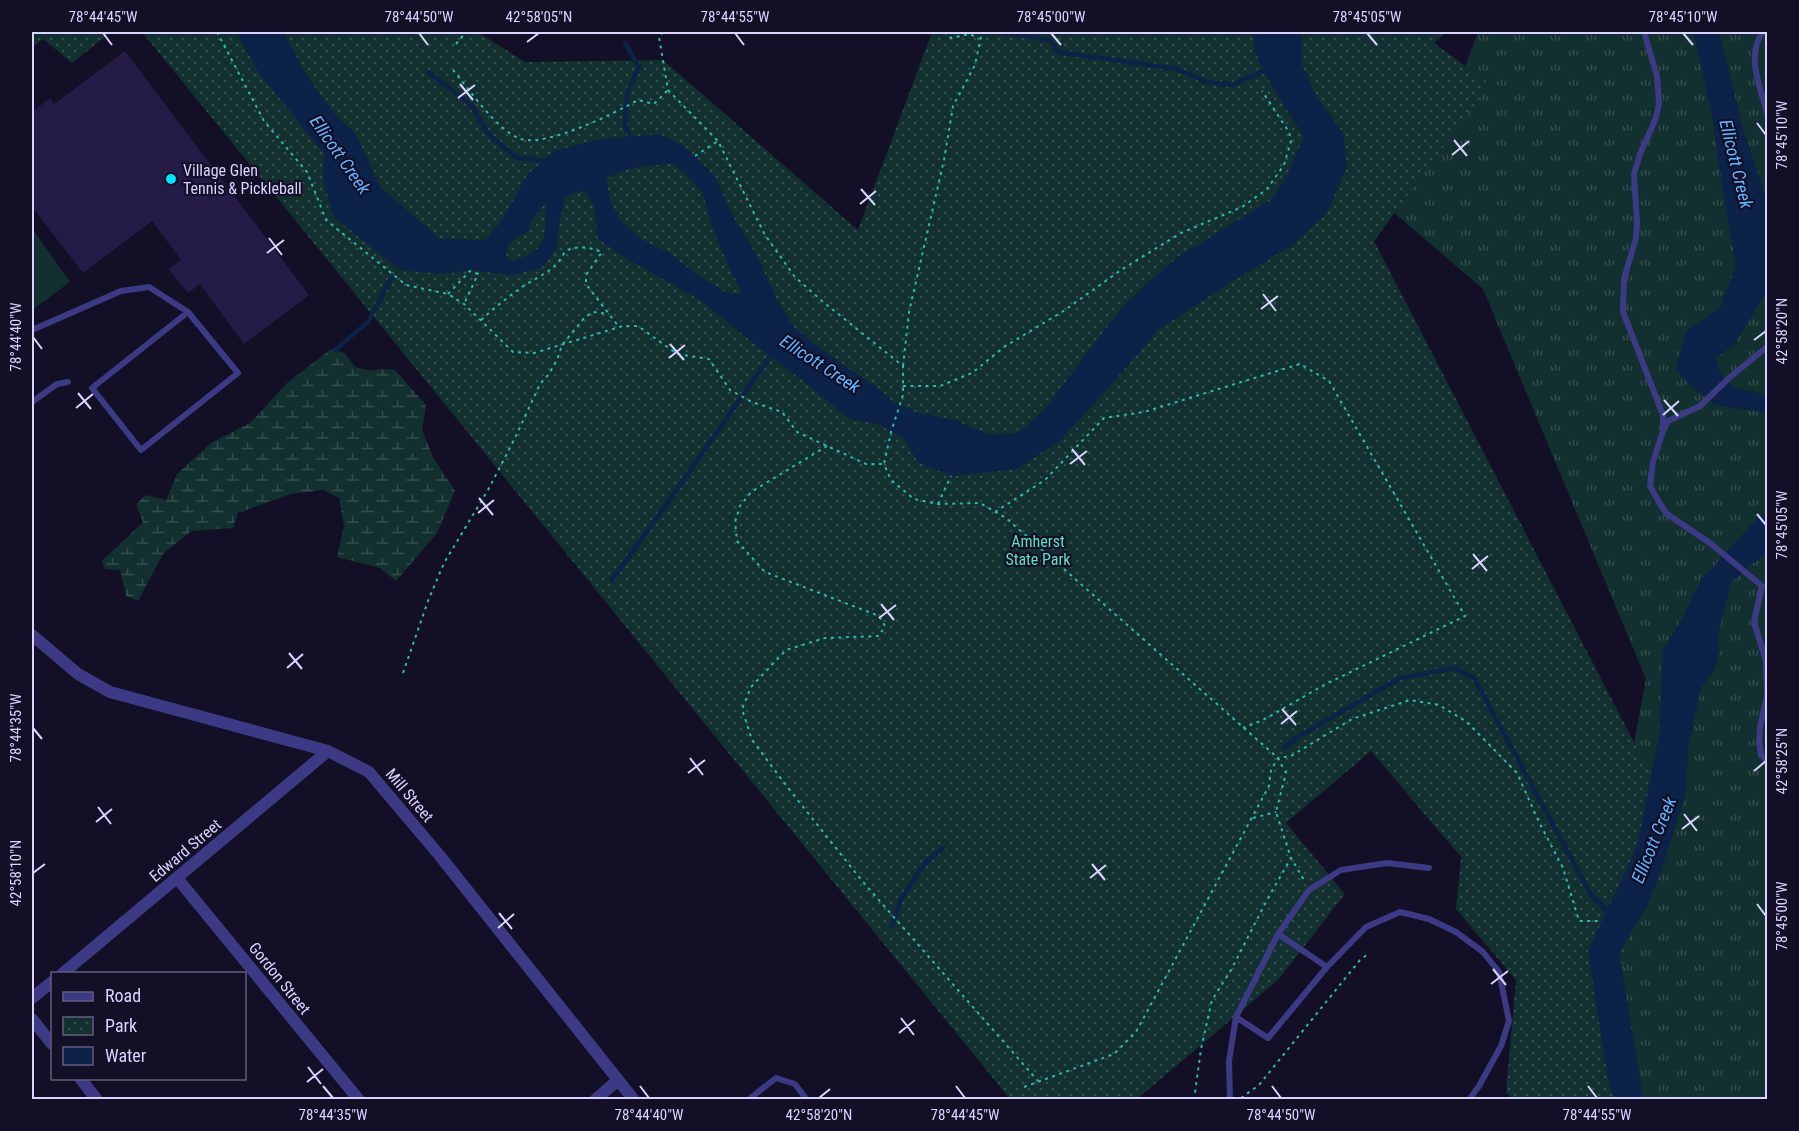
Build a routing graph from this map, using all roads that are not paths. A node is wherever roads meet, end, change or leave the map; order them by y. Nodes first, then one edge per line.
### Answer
1 (1644, 32) edge
2 (1763, 32) edge
3 (1767, 116) edge
4 (188, 312) junction
5 (32, 330) edge
6 (1767, 346) edge
7 (68, 382) dead end
8 (32, 402) edge
9 (1663, 431) junction
10 (1765, 586) edge
11 (32, 635) edge
12 (328, 751) junction
13 (1767, 762) edge
14 (1429, 868) dead end
15 (177, 878) junction
16 (1278, 934) junction
17 (1327, 967) junction
18 (64, 972) edge
19 (51, 983) edge
20 (32, 999) edge
21 (1236, 1017) junction
22 (32, 1019) edge
23 (51, 1043) edge
24 (82, 1080) edge
25 (618, 1080) junction
26 (97, 1100) edge
27 (359, 1100) edge
28 (595, 1100) edge
29 (634, 1100) edge
30 (748, 1100) edge
31 (807, 1100) edge
32 (1230, 1100) edge
33 (1469, 1100) edge

1 - 9 lane
2 - 3 lane
4 - 4 lane
4 - 5 lane
6 - 9 lane
7 - 8 lane
9 - 10 lane
10 - 13 lane
11 - 12 street, Mill Street
12 - 15 street, Edward Street
12 - 25 street, Mill Street
14 - 16 lane
15 - 18 street, Edward Street
15 - 27 street, Gordon Street
16 - 17 lane
16 - 21 lane
17 - 21 lane
17 - 33 lane
19 - 20 street
21 - 32 lane
22 - 23 street
24 - 26 street
25 - 28 street
25 - 29 street, Mill Street
30 - 31 lane

